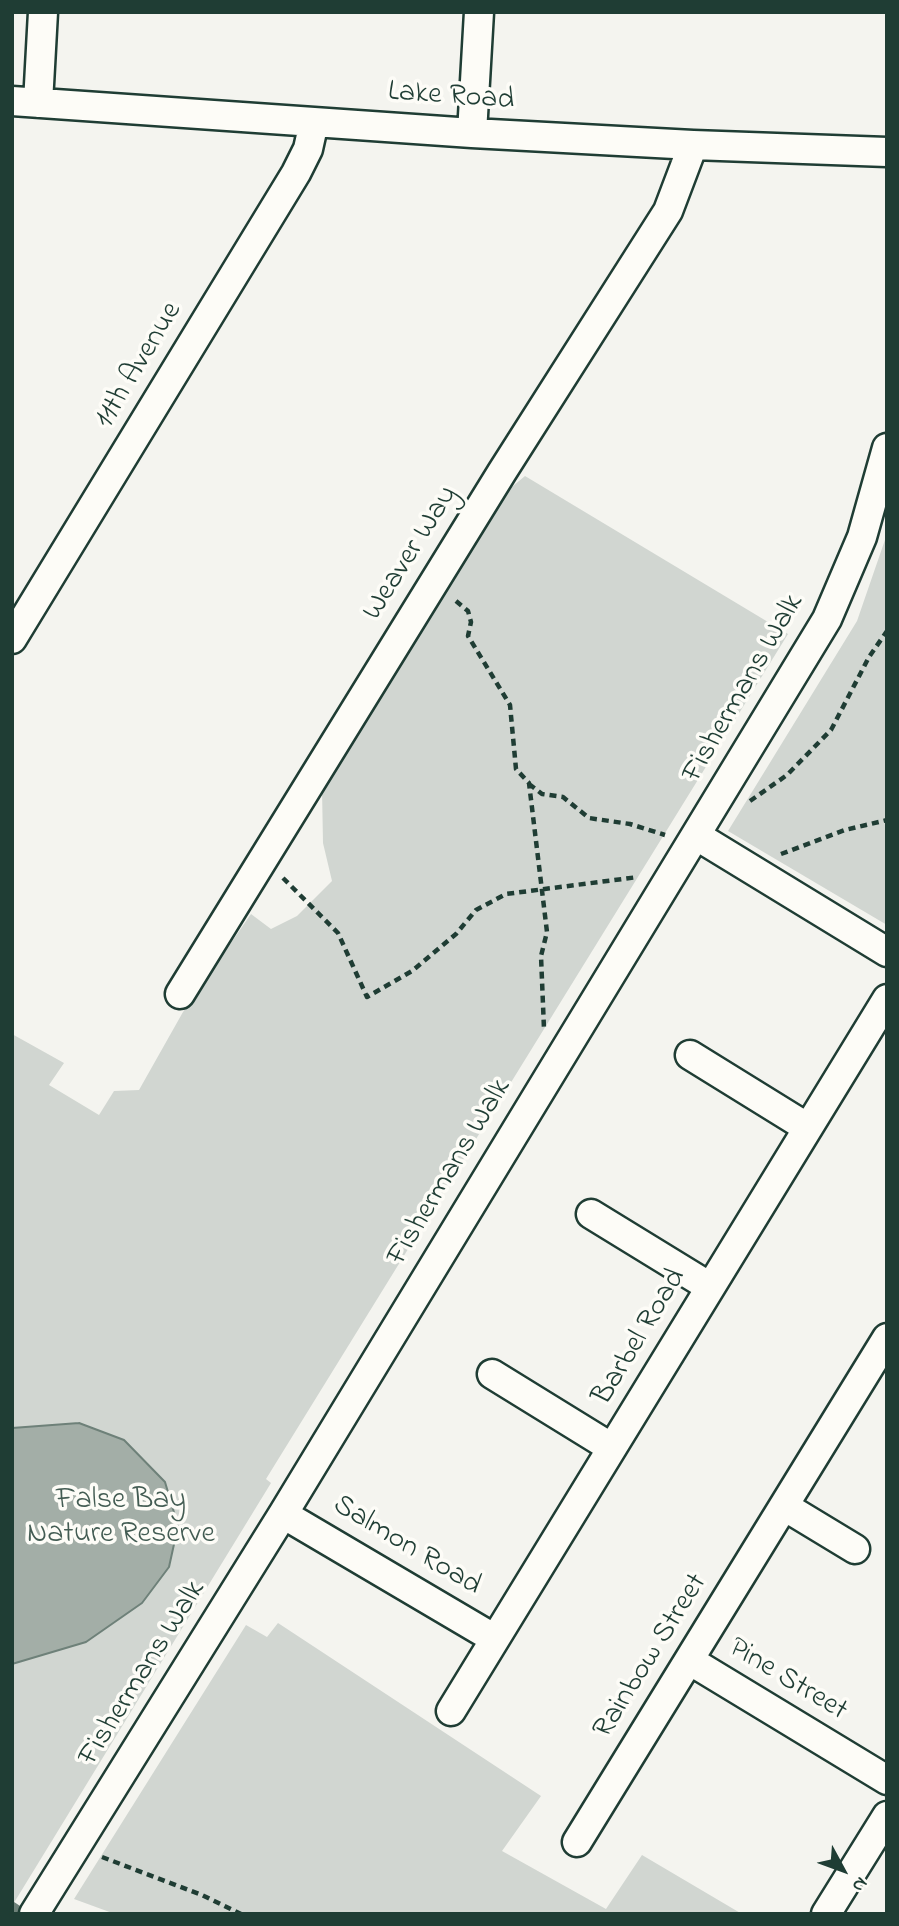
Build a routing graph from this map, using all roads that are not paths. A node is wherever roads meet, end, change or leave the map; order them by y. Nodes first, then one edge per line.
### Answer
1 (43, 12) edge
2 (479, 12) edge
3 (25, 102) edge
4 (314, 122) junction
5 (472, 133) junction
6 (693, 145) junction
7 (887, 152) edge
8 (887, 448) edge
9 (12, 639) edge
10 (685, 835) junction
11 (887, 952) edge
12 (180, 994) dead end
13 (887, 999) edge
14 (690, 1055) dead end
15 (808, 1128) junction
16 (591, 1214) dead end
17 (710, 1287) junction
18 (887, 1338) edge
19 (879, 1367) edge
20 (492, 1374) dead end
21 (612, 1448) junction
22 (784, 1506) junction
23 (283, 1514) junction
24 (855, 1549) dead end
25 (495, 1639) junction
26 (690, 1660) junction
27 (451, 1711) dead end
28 (887, 1780) edge
29 (887, 1816) edge
30 (578, 1842) dead end
31 (33, 1914) edge
32 (826, 1914) edge

1 - 3 street
2 - 5 street
3 - 4 street, Lake Road
4 - 5 street, Lake Road
4 - 9 street, 11th Avenue
5 - 6 street, Lake Road
6 - 7 street, Lake Road
6 - 12 street, Weaver Way
8 - 10 street, Fishermans Walk
10 - 11 street
10 - 23 street, Fishermans Walk
13 - 15 street, Barbel Road
14 - 15 street
15 - 17 street, Barbel Road
16 - 17 street
17 - 21 street, Barbel Road
18 - 19 street, Rainbow Street
19 - 22 street, Rainbow Street
20 - 21 street
21 - 25 street, Barbel Road
22 - 24 street
22 - 26 street, Rainbow Street
23 - 25 street, Salmon Road
23 - 31 street, Fishermans Walk
25 - 27 street, Barbel Road
26 - 28 street, Pine Street
26 - 30 street, Rainbow Street
29 - 32 street

